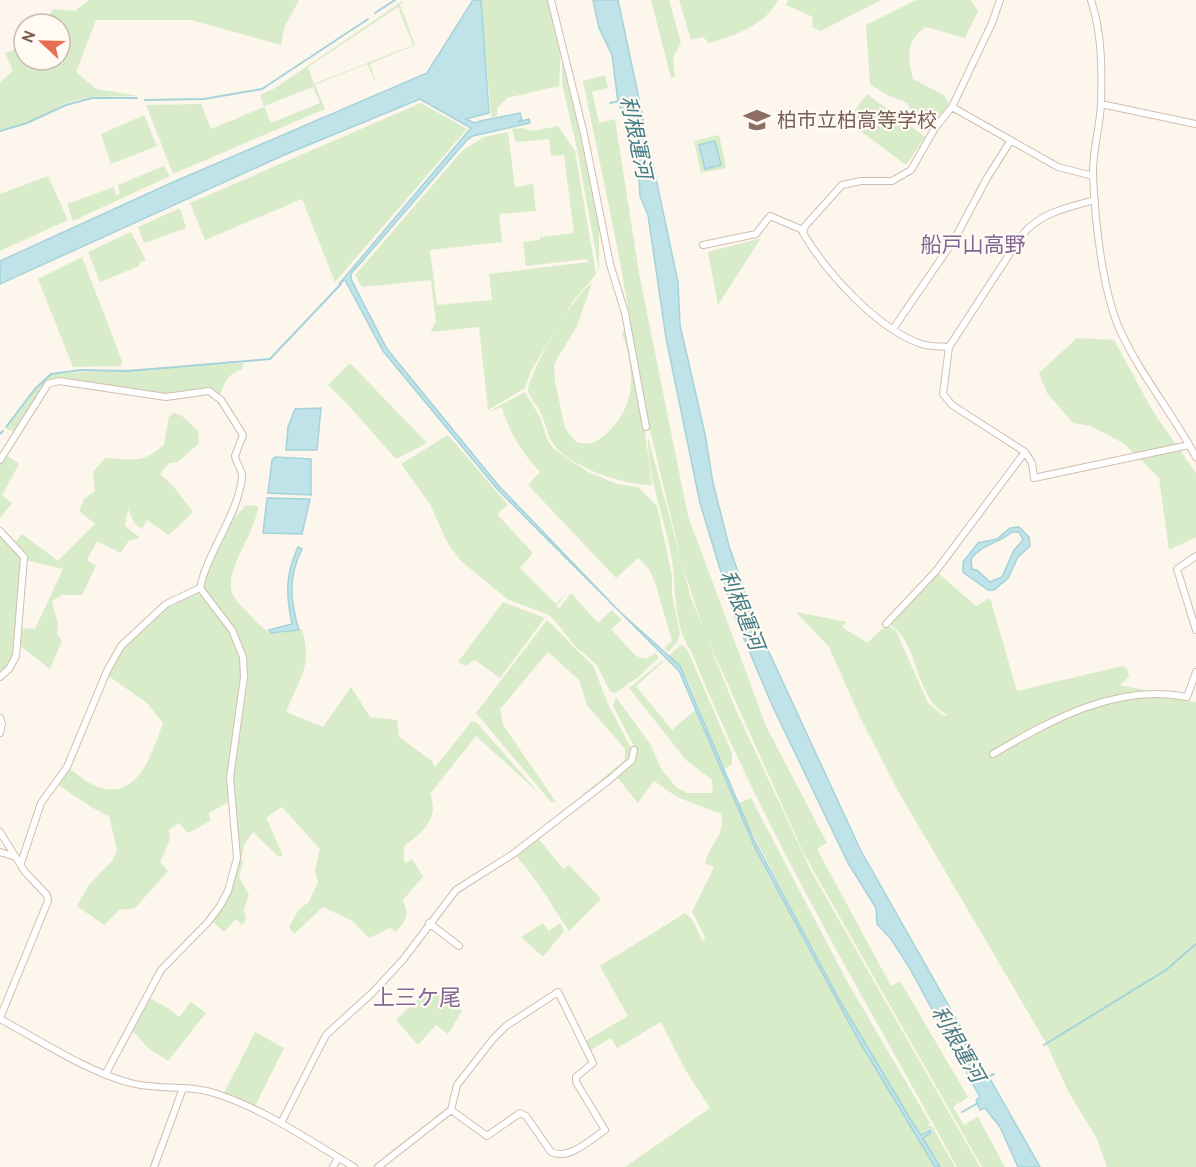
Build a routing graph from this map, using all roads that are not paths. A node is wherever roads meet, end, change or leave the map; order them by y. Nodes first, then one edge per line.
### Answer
1 (551, 0) edge
2 (1000, 0) edge
3 (1091, 0) edge
4 (1101, 104) junction
5 (952, 107) junction
6 (1196, 124) edge
7 (1011, 140) junction
8 (1093, 176) junction
9 (1095, 200) junction
10 (803, 230) junction
11 (703, 245) dead end
12 (892, 329) junction
13 (949, 347) junction
14 (646, 427) dead end
15 (1189, 445) junction
16 (1025, 452) junction
17 (1196, 458) edge
18 (0, 460) edge
19 (0, 531) edge
20 (1196, 556) edge
21 (200, 588) junction
22 (886, 624) dead end
23 (1196, 630) edge
24 (1196, 672) edge
25 (0, 677) edge
26 (0, 718) edge
27 (0, 733) edge
28 (634, 750) dead end
29 (993, 754) dead end
30 (0, 832) edge
31 (0, 852) edge
32 (19, 860) junction
33 (429, 923) junction
34 (459, 946) dead end
35 (0, 1018) edge
36 (105, 1075) junction
37 (183, 1088) junction
38 (451, 1110) junction
39 (281, 1123) junction
40 (338, 1158) junction
41 (154, 1167) edge
42 (333, 1167) edge
43 (354, 1167) edge
44 (378, 1167) edge

1 - 14 street
2 - 5 street
3 - 4 street
4 - 6 street
4 - 8 street
5 - 7 street
5 - 10 street
7 - 8 street
7 - 12 street
8 - 9 street
9 - 13 street
9 - 15 street
10 - 11 street
10 - 12 street
12 - 13 street
13 - 16 street
15 - 16 street
15 - 17 street
16 - 22 street
18 - 21 street
19 - 25 street
20 - 23 street
21 - 32 street
21 - 36 street
24 - 29 street
26 - 27 street
28 - 33 street
30 - 32 street
31 - 32 street
32 - 35 street
33 - 34 street
33 - 39 street
35 - 36 street
36 - 37 street
37 - 39 street
37 - 41 street
38 - 38 street
38 - 44 street
39 - 40 street
40 - 42 street
40 - 43 street

